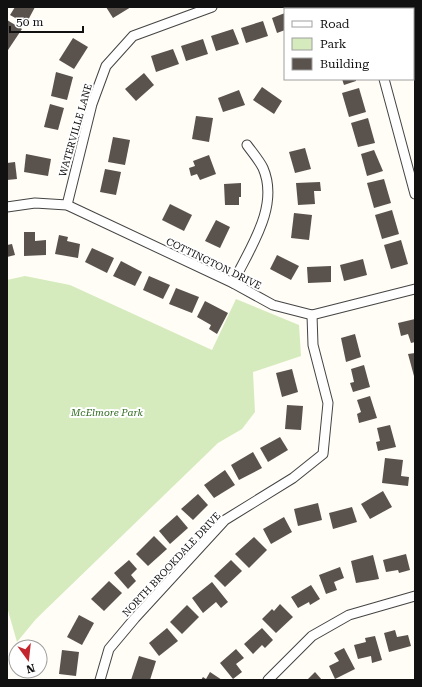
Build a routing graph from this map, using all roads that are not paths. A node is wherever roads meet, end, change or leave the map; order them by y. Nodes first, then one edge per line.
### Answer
1 (212, 7) edge
2 (384, 80) edge
3 (247, 145) dead end
4 (415, 194) edge
5 (67, 205) junction
6 (7, 207) edge
7 (232, 283) junction
8 (415, 289) edge
9 (312, 315) junction
10 (415, 596) edge
11 (100, 680) edge
12 (268, 680) edge

1 - 5 street, WATERVILLE LANE
2 - 4 street
3 - 7 street
5 - 6 street, COTTINGTON DRIVE
5 - 7 street, COTTINGTON DRIVE
7 - 9 street, COTTINGTON DRIVE
8 - 9 street, COTTINGTON DRIVE
9 - 11 street, NORTH BROOKDALE DRIVE
10 - 12 street

